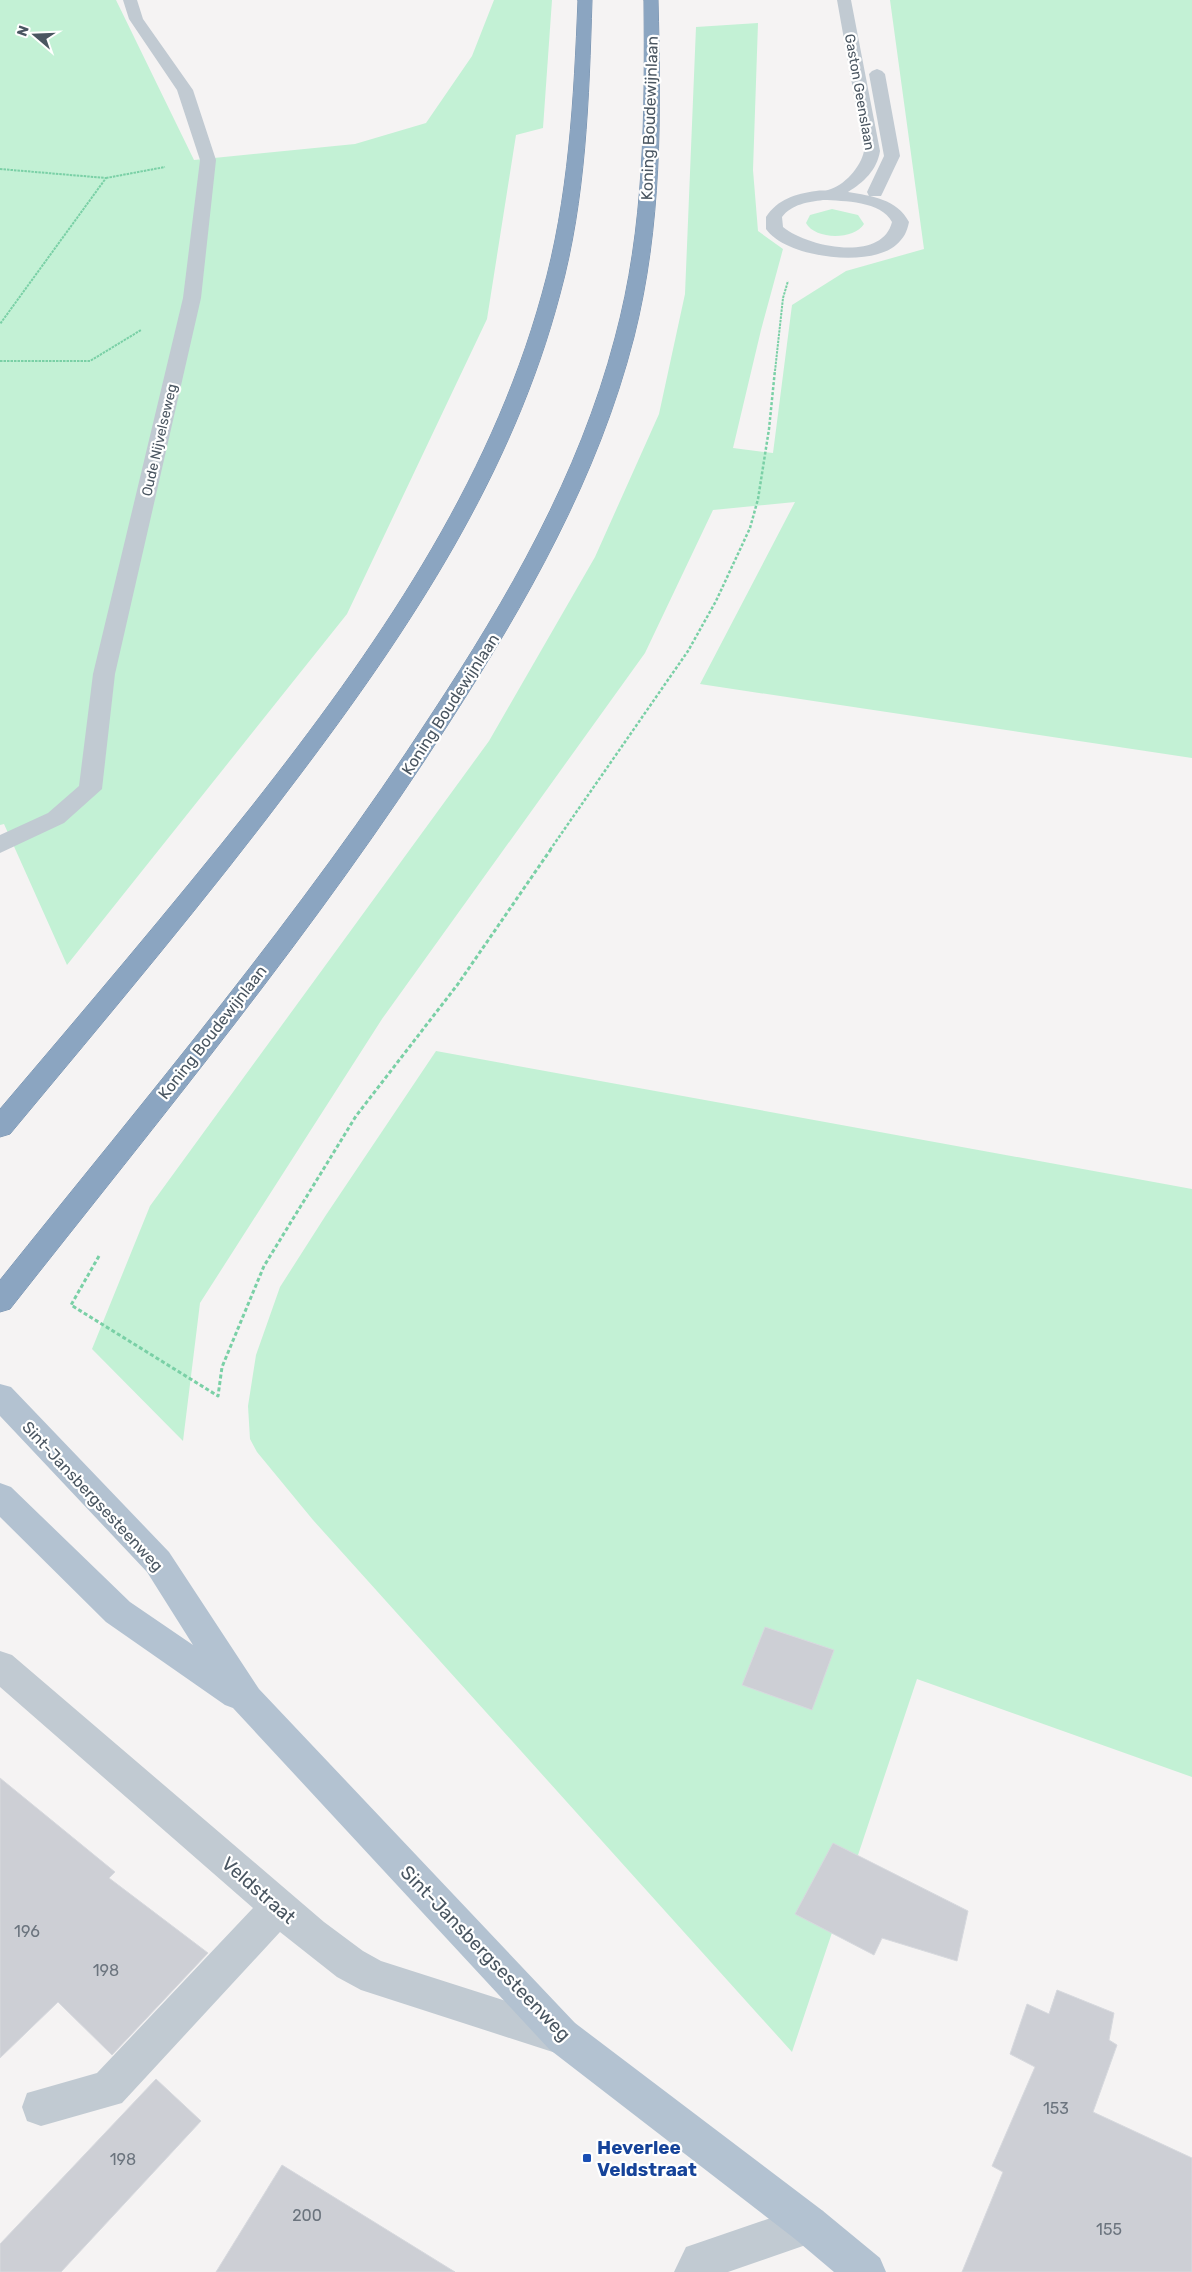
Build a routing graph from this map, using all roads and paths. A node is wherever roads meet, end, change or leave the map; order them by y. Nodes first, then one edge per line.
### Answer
1 (130, 0) edge
2 (585, 0) edge
3 (651, 0) edge
4 (844, 0) edge
5 (874, 58) dead end
6 (208, 160) junction
7 (0, 169) edge
8 (106, 178) junction
9 (832, 195) junction
10 (872, 201) junction
11 (790, 275) dead end
12 (0, 324) edge
13 (0, 361) edge
14 (90, 361) dead end
15 (0, 845) edge
16 (0, 1128) edge
17 (104, 1247) dead end
18 (0, 1301) edge
19 (0, 1396) edge
20 (0, 1496) edge
21 (0, 1666) edge
22 (247, 1700) junction
23 (279, 1907) junction
24 (562, 2036) junction
25 (41, 2107) dead end
26 (809, 2225) junction
27 (694, 2272) edge
28 (866, 2272) edge

1 - 6 street, Oude Nijvelseweg
2 - 16 highway
3 - 18 highway, Koning Boudewijnlaan
4 - 9 street, Gaston Geenslaan
5 - 10 street, Gaston Geenslaan
6 - 8 path
6 - 15 street, Oude Nijvelseweg
7 - 8 path
8 - 12 path
9 - 10 street, Gaston Geenslaan
9 - 10 street, Gaston Geenslaan
11 - 17 path
13 - 14 path
19 - 22 main road, Sint-Jansbergsesteenweg
20 - 22 main road, Sint-Jansbergsesteenweg
21 - 23 street, Veldstraat
22 - 24 main road, Sint-Jansbergsesteenweg
23 - 24 street, Veldstraat
23 - 25 street
24 - 26 main road, Sint-Jansbergsesteenweg
26 - 27 street
26 - 28 main road, Sint-Jansbergsesteenweg

